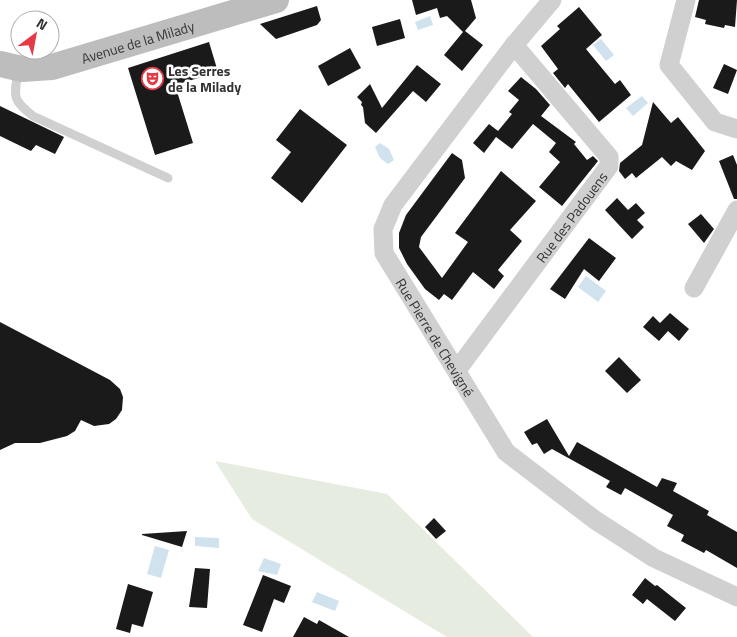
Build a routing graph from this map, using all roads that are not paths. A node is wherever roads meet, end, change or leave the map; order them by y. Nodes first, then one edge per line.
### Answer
1 (276, 0) edge
2 (552, 0) edge
3 (686, 0) edge
4 (514, 45) junction
5 (9, 66) edge
6 (737, 129) edge
7 (168, 178) dead end
8 (737, 210) edge
9 (694, 288) dead end
10 (457, 370) junction
11 (737, 597) edge

1 - 5 main road, Avenue de la Milady
2 - 4 street, Rue Pierre de Chevigné
3 - 6 street
4 - 10 street, Rue Pierre de Chevigné
4 - 10 street, Rue des Padouens
5 - 7 lane
8 - 9 street
10 - 11 street, Rue Pierre de Chevigné

